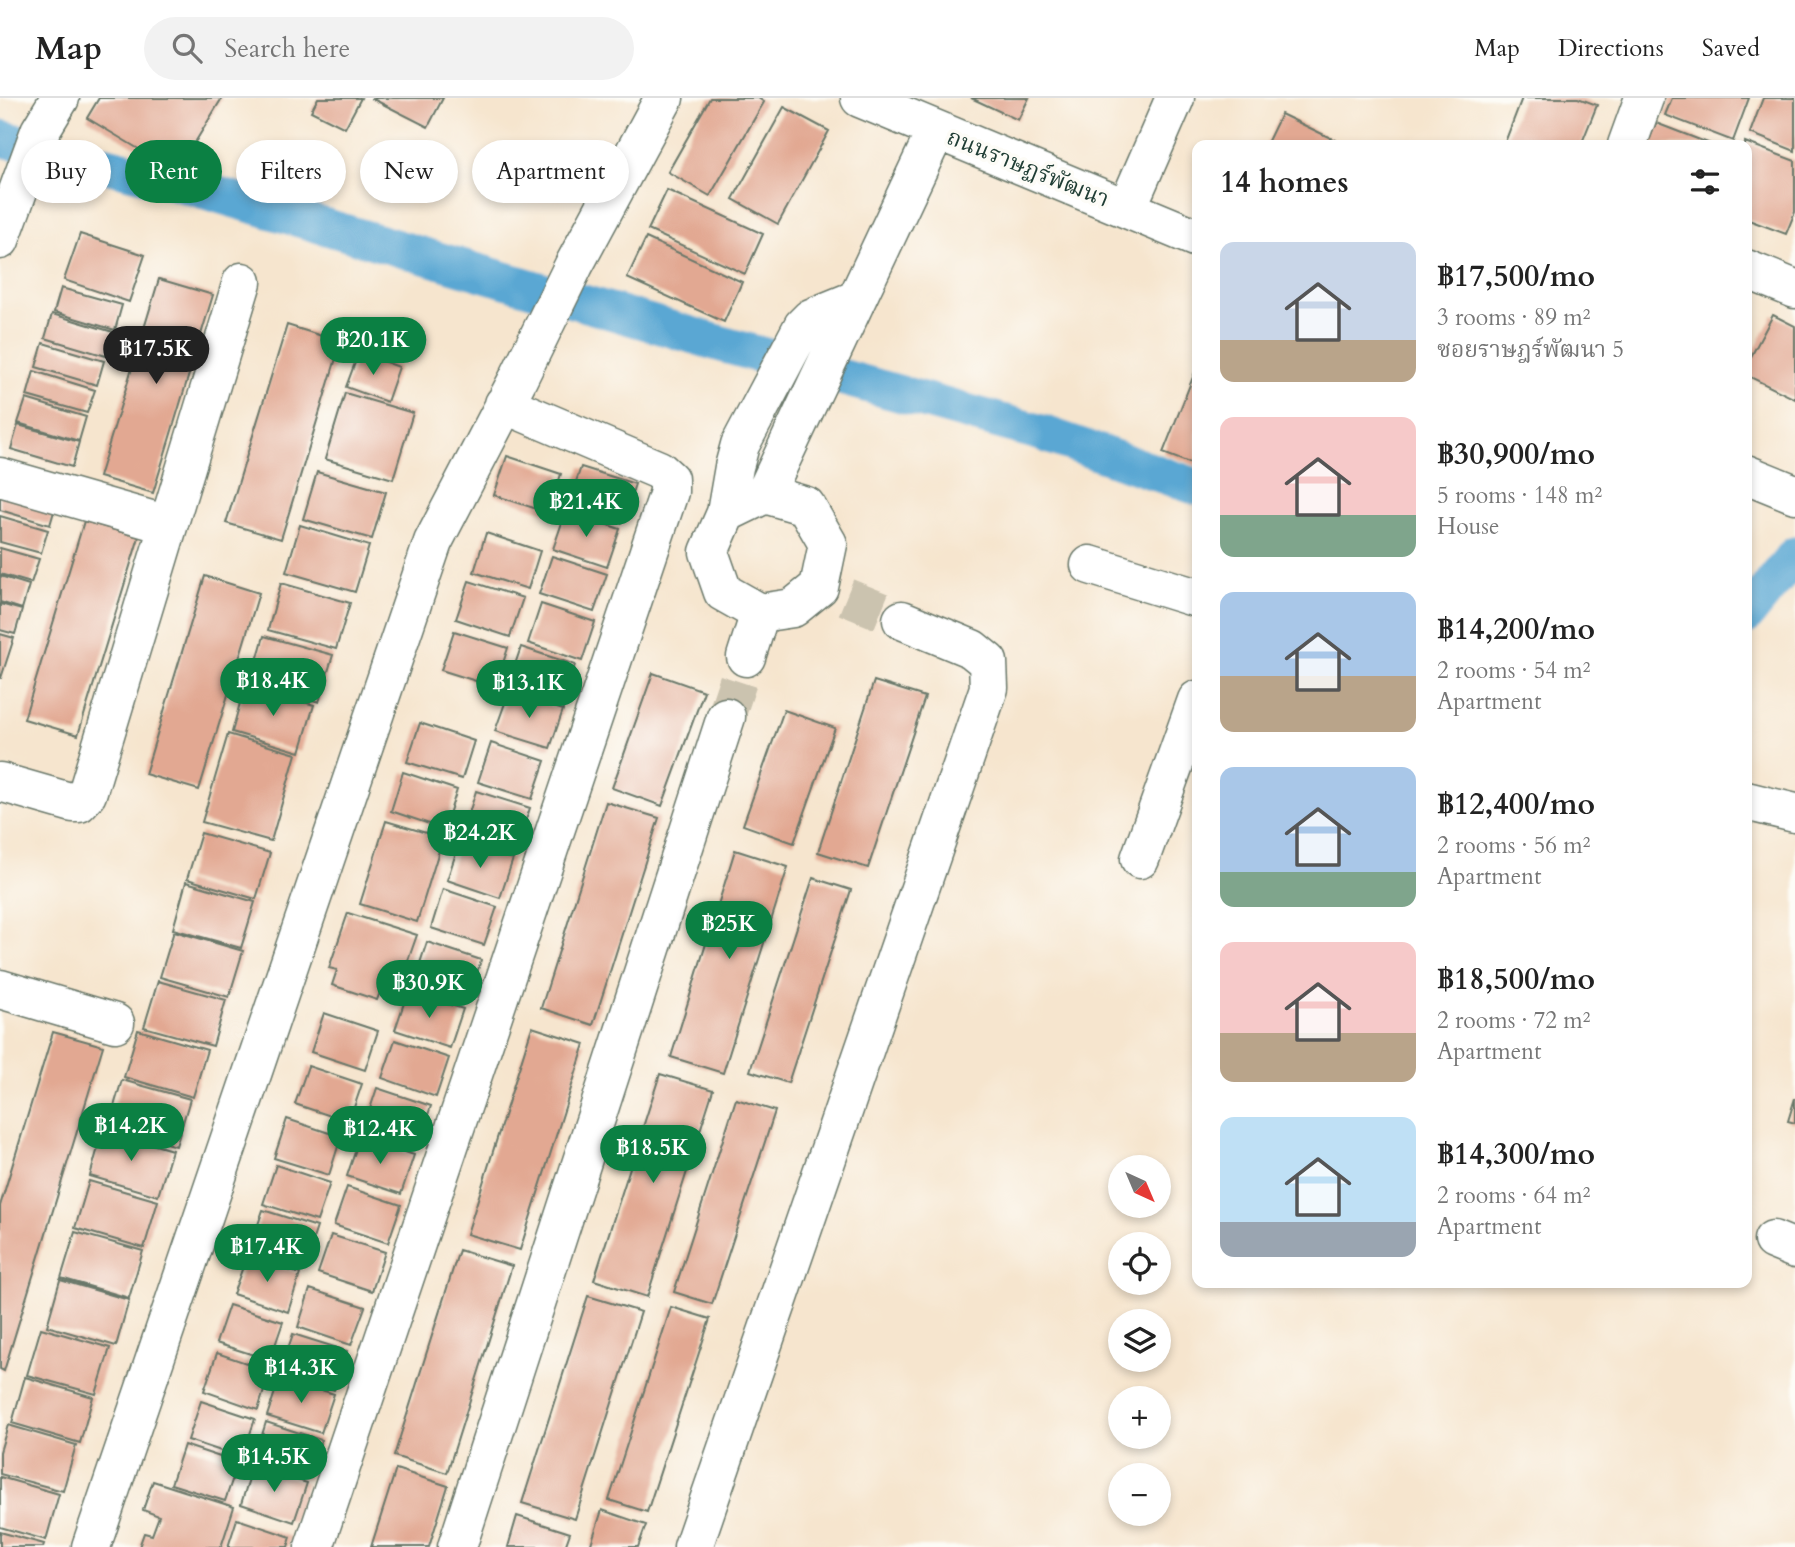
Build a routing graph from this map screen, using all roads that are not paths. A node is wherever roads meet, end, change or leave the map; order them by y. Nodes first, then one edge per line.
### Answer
1 (664, 98) edge
2 (860, 98) edge
3 (1175, 98) edge
4 (1644, 98) edge
5 (47, 109) edge
6 (936, 131) junction
7 (1629, 140) edge
8 (1127, 208) junction
9 (1192, 236) edge
10 (0, 240) edge
11 (1752, 272) edge
12 (242, 282) dead end
13 (1795, 289) edge
14 (849, 314) junction
15 (504, 404) junction
16 (0, 477) edge
17 (1752, 477) edge
18 (765, 494) junction
19 (1793, 494) edge
20 (726, 513) junction
21 (168, 526) junction
22 (1090, 565) dead end
23 (1192, 596) edge
24 (760, 613) junction
25 (902, 620) tunnel mouth
26 (746, 657) tunnel mouth
27 (1192, 714) edge
28 (726, 717) tunnel mouth
29 (0, 782) edge
30 (1752, 802) edge
31 (1795, 813) edge
32 (1140, 859) dead end
33 (3, 1000) edge
34 (115, 1023) dead end
35 (91, 1547) edge
36 (314, 1547) edge
37 (457, 1547) edge
38 (693, 1547) edge

1 - 15 street
2 - 6 street, ถนนราษฏร์พัฒนา
3 - 8 street
4 - 7 street
5 - 10 street
6 - 8 street, ถนนราษฏร์พัฒนา
6 - 14 street
8 - 9 street, ถนนราษฏร์พัฒนา
11 - 13 street
12 - 21 street
14 - 18 street
14 - 20 street
15 - 35 street
15 - 36 street
16 - 21 street
17 - 19 street
18 - 20 street
18 - 24 street
20 - 24 street
21 - 29 street
22 - 23 street
24 - 26 street
25 - 38 street
27 - 32 street
28 - 37 street
30 - 31 street
33 - 34 street

